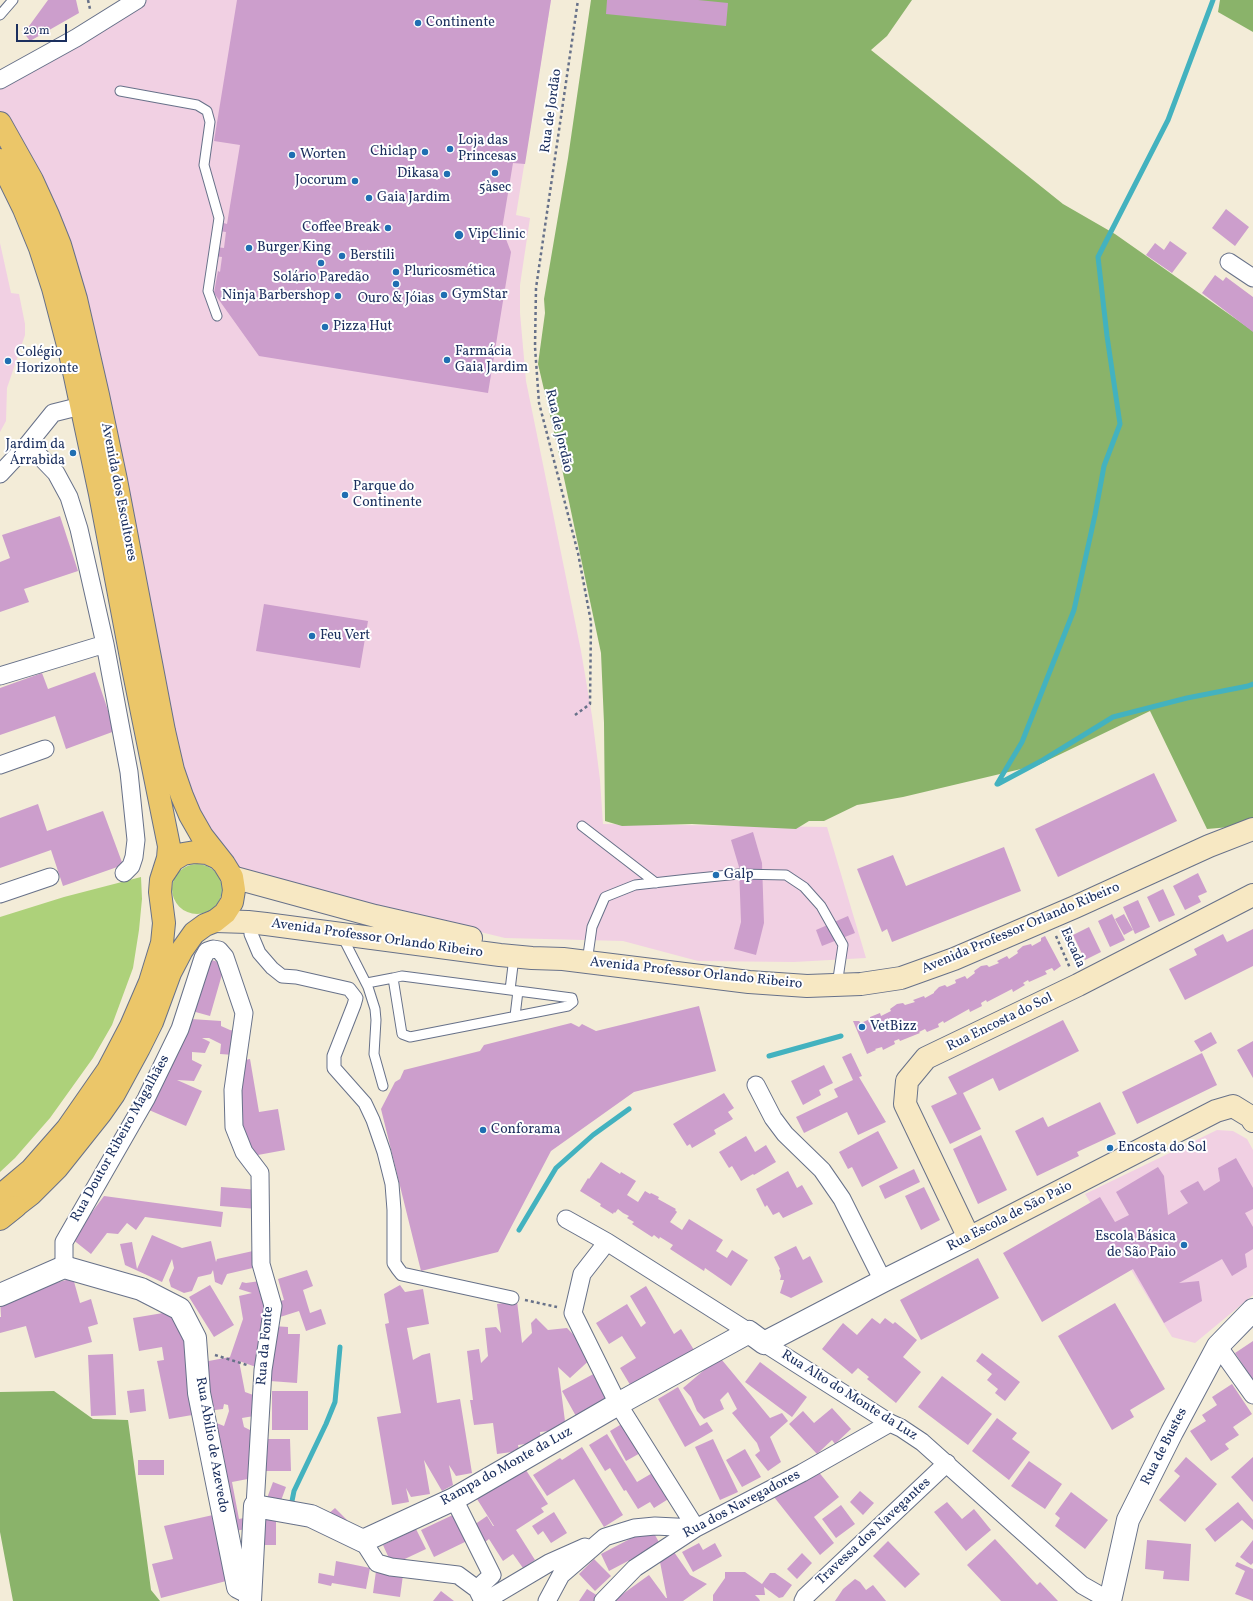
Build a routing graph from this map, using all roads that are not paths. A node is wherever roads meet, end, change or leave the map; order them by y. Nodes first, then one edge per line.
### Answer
1 (13, 0) edge
2 (136, 0) edge
3 (0, 15) edge
4 (0, 80) edge
5 (120, 91) dead end
6 (0, 123) edge
7 (0, 160) edge
8 (1229, 262) dead end
9 (1253, 278) edge
10 (217, 316) dead end
11 (81, 406) junction
12 (28, 444) junction
13 (0, 474) edge
14 (105, 644) junction
15 (0, 676) edge
16 (45, 749) dead end
17 (0, 765) edge
18 (582, 826) dead end
19 (1253, 829) edge
20 (228, 870) junction
21 (124, 873) dead end
22 (50, 877) dead end
23 (656, 883) junction
24 (160, 886) junction
25 (0, 894) edge
26 (1253, 895) edge
27 (251, 922) junction
28 (210, 923) junction
29 (341, 933) junction
30 (514, 956) junction
31 (563, 959) junction
32 (587, 962) junction
33 (393, 978) junction
34 (367, 983) junction
35 (837, 986) junction
36 (514, 991) junction
37 (244, 1013) joint
38 (515, 1016) junction
39 (756, 1085) dead end
40 (383, 1086) dead end
41 (1253, 1122) edge
42 (4, 1210) edge
43 (566, 1219) dead end
44 (970, 1238) junction
45 (607, 1242) junction
46 (64, 1267) junction
47 (883, 1281) junction
48 (0, 1295) edge
49 (512, 1298) road end
50 (1253, 1310) edge
51 (757, 1338) junction
52 (1218, 1346) junction
53 (1253, 1395) edge
54 (618, 1404) junction
55 (890, 1423) junction
56 (947, 1463) junction
57 (454, 1499) junction
58 (255, 1506) junction
59 (696, 1528) junction
60 (605, 1537) junction
61 (363, 1541) junction
62 (250, 1597) edge
63 (482, 1597) edge
64 (547, 1601) edge
65 (603, 1601) edge
66 (803, 1601) edge
67 (1110, 1601) edge

1 - 3 lane
2 - 4 street
5 - 10 lane
6 - 20 main road, Avenida dos Escultores
7 - 11 main road, Avenida dos Escultores
8 - 9 street
11 - 12 street
11 - 24 main road, Avenida dos Escultores
12 - 13 street
12 - 14 street
14 - 15 street
14 - 21 street
16 - 17 street
18 - 23 lane
19 - 35 main road, Avenida Professor Orlando Ribeiro
20 - 24 main road
20 - 28 main road, Avenida dos Escultores
20 - 31 main road, Avenida Professor Orlando Ribeiro
22 - 25 street
23 - 32 lane
23 - 35 lane
24 - 28 main road
24 - 42 main road, Avenida dos Escultores
26 - 44 main road, Rua Encosta do Sol
27 - 28 main road, Avenida Professor Orlando Ribeiro
27 - 29 main road, Avenida Professor Orlando Ribeiro
27 - 49 street
28 - 42 main road, Avenida dos Escultores
29 - 30 main road, Avenida Professor Orlando Ribeiro
29 - 34 lane
30 - 31 main road, Avenida Professor Orlando Ribeiro
30 - 36 lane
31 - 32 main road, Avenida Professor Orlando Ribeiro
32 - 35 main road, Avenida Professor Orlando Ribeiro
33 - 34 lane
33 - 36 lane
33 - 38 lane
34 - 40 lane
36 - 38 lane
36 - 38 lane
37 - 46 street, Rua Doutor Ribeiro Magalhães
37 - 58 street, Rua da Fonte
39 - 47 street
41 - 44 main road, Rua Escola de São Paio
43 - 45 street, Rua Alto do Monte da Luz
44 - 47 street, Rua Escola de São Paio
45 - 51 street, Rua Alto do Monte da Luz
45 - 54 street
46 - 48 street
46 - 62 street, Rua Abílio de Azevedo
47 - 51 street, Rua Escola de São Paio
50 - 52 street, Rua de Bustes
51 - 54 street, Rampa do Monte da Luz
51 - 55 street, Rua Alto do Monte da Luz
52 - 53 street
52 - 67 street, Rua de Bustes
54 - 57 street, Rampa do Monte da Luz
54 - 59 street
55 - 56 street, Rua Alto do Monte da Luz
55 - 59 street, Rua dos Navegadores
56 - 66 street, Travessa dos Navegantes
56 - 67 street, Rua Alto do Monte da Luz
57 - 61 street, Rampa do Monte da Luz
57 - 63 street
58 - 61 street
58 - 62 street, Rua da Fonte
59 - 60 street
59 - 65 street, Rua dos Navegadores
60 - 63 street
60 - 64 street
61 - 63 street

